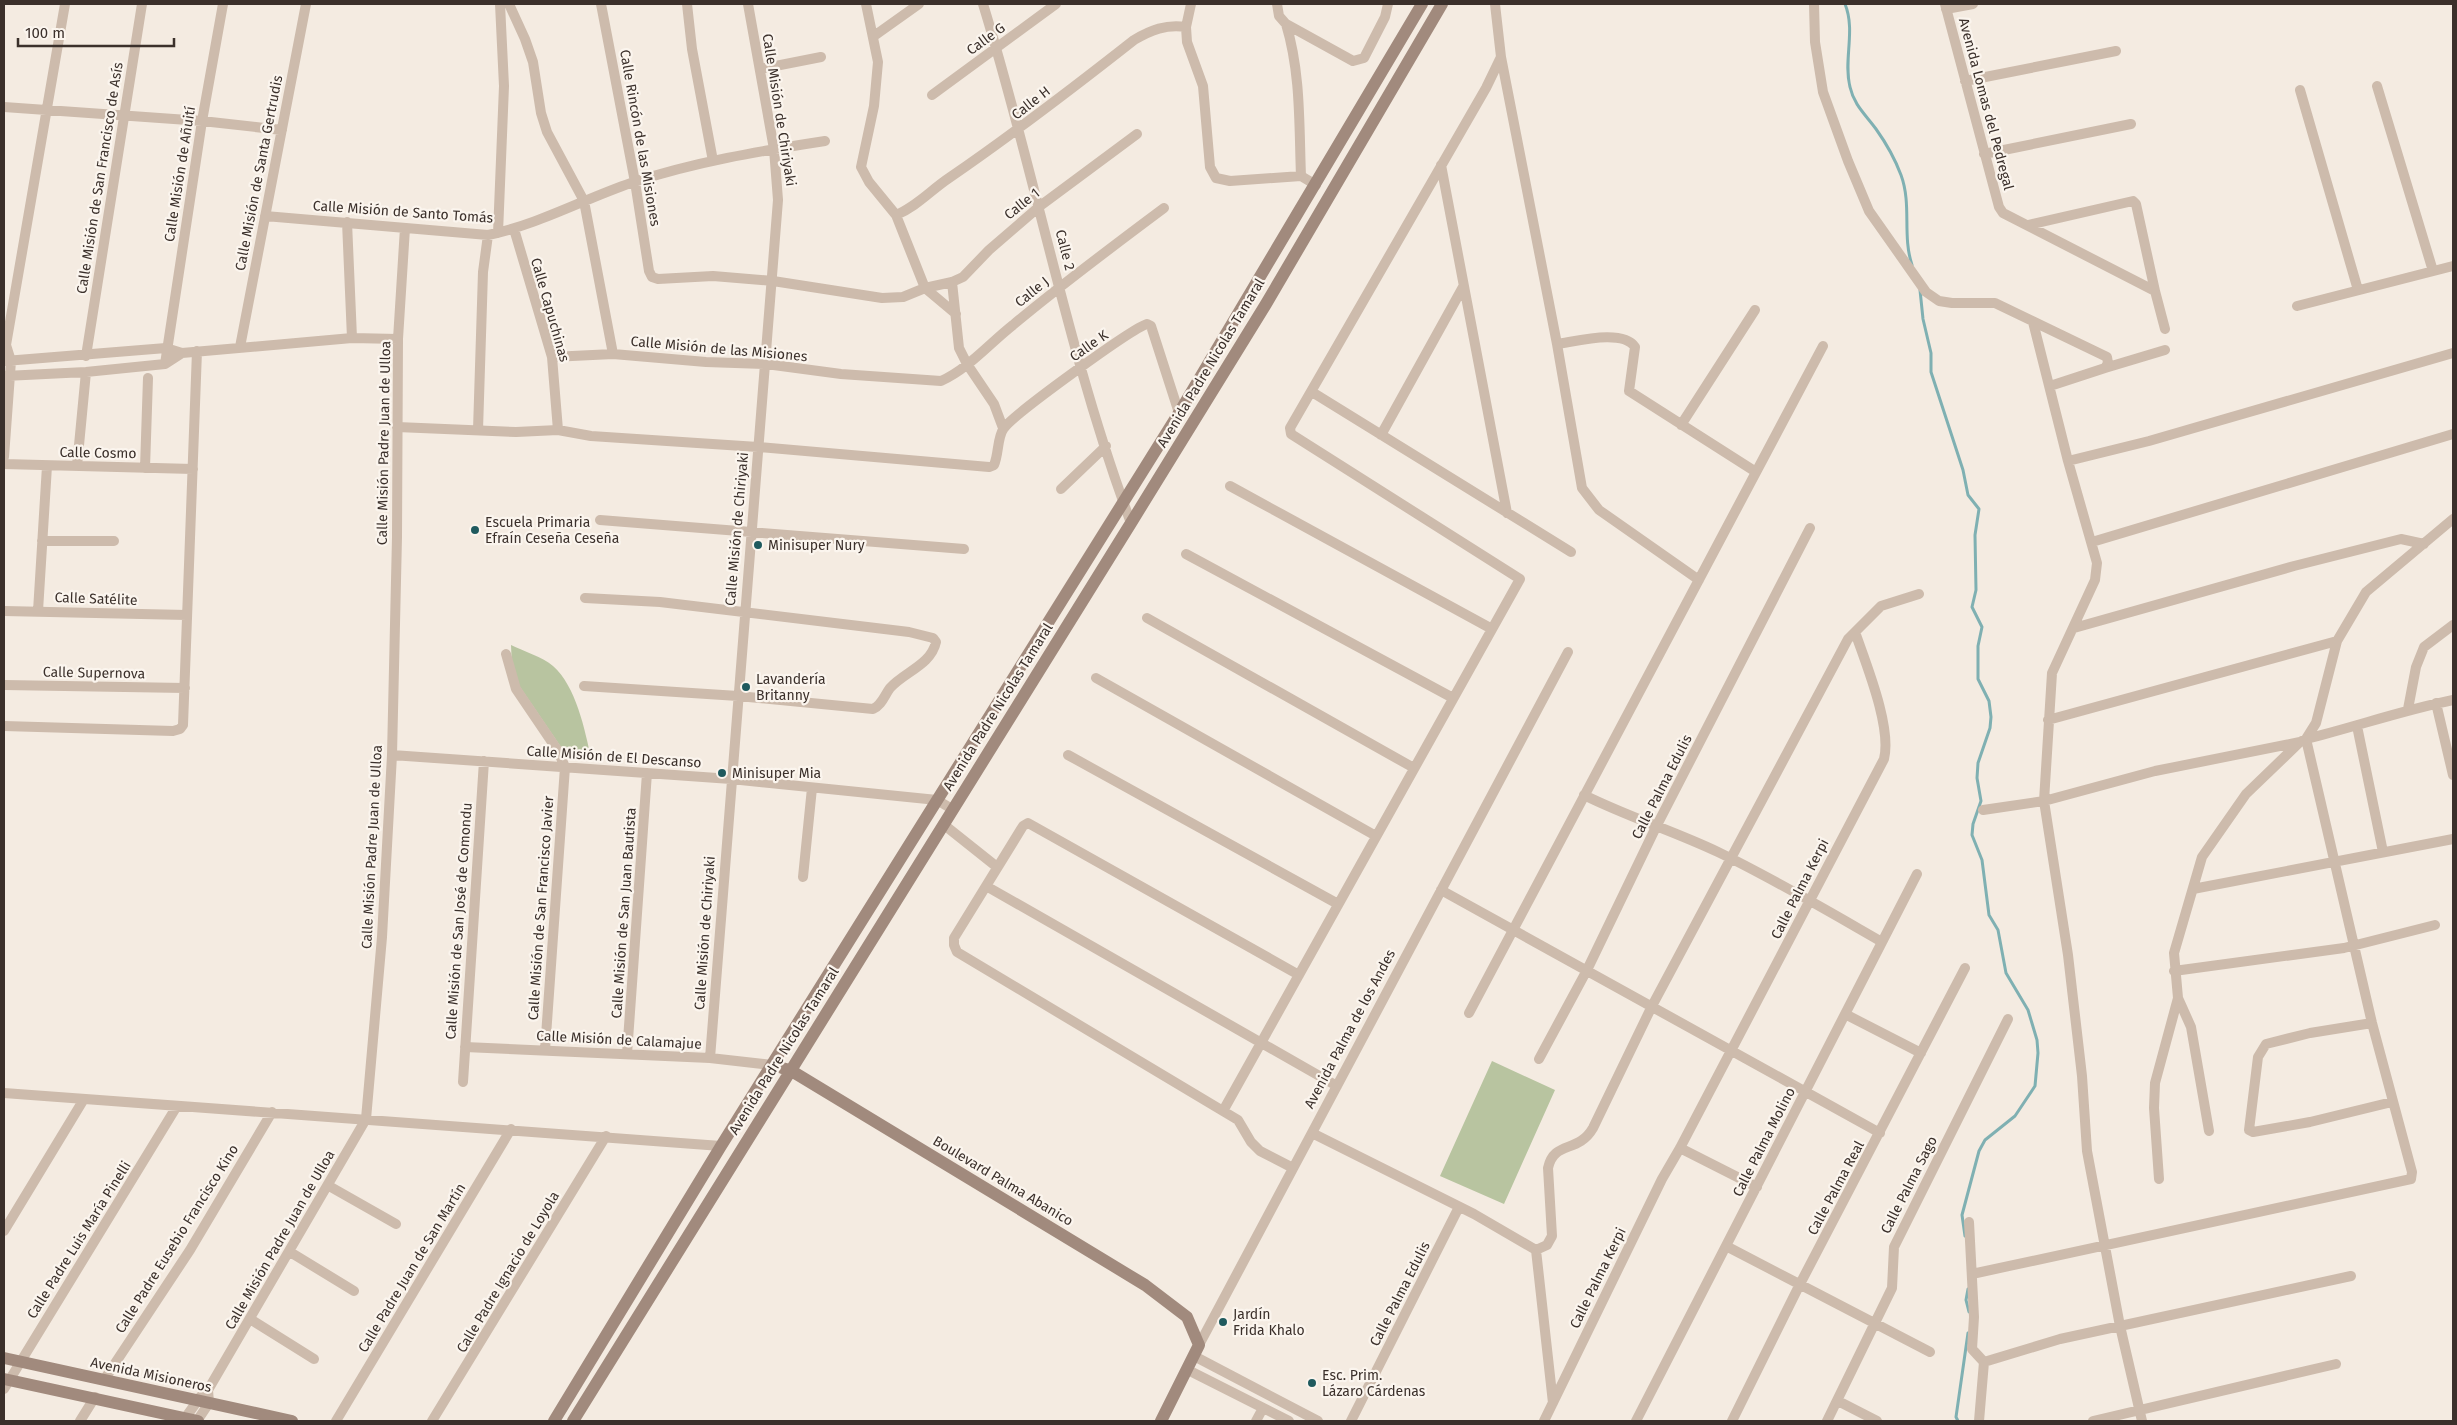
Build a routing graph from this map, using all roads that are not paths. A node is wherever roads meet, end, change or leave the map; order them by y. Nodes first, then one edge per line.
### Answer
1 (65, 4) edge
2 (142, 4) edge
3 (223, 4) edge
4 (306, 4) edge
5 (500, 4) edge
6 (509, 4) edge
7 (600, 4) edge
8 (687, 4) edge
9 (748, 4) edge
10 (866, 4) edge
11 (918, 4) edge
12 (983, 4) edge
13 (1056, 4) edge
14 (1191, 4) edge
15 (1277, 4) edge
16 (1388, 4) edge
17 (1422, 4) edge
18 (1442, 4) edge
19 (1495, 4) edge
20 (1814, 4) edge
21 (1973, 4) edge
22 (1946, 6) edge
23 (1286, 24) junction
24 (1186, 26) junction
25 (874, 36) junction
26 (997, 48) junction
27 (2116, 51) dead end
28 (821, 57) dead end
29 (1501, 57) junction
30 (760, 69) junction
31 (1965, 81) junction
32 (2377, 86) dead end
33 (2300, 90) dead end
34 (932, 95) dead end
35 (4, 107) edge
36 (47, 110) junction
37 (124, 115) junction
38 (202, 121) junction
39 (2131, 124) dead end
40 (282, 130) junction
41 (1019, 130) junction
42 (1137, 134) dead end
43 (825, 141) dead end
44 (774, 149) junction
45 (1984, 154) junction
46 (713, 161) junction
47 (1441, 165) junction
48 (1301, 176) junction
49 (635, 182) junction
50 (1316, 185) junction
51 (584, 200) junction
52 (1040, 206) junction
53 (1164, 208) dead end
54 (896, 215) junction
55 (265, 216) junction
56 (346, 222) junction
57 (2028, 225) junction
58 (405, 228) junction
59 (514, 228) junction
60 (493, 234) junction
61 (2453, 266) edge
62 (2433, 271) junction
63 (652, 277) joint
64 (773, 282) junction
65 (952, 282) junction
66 (1060, 287) junction
67 (1463, 287) junction
68 (925, 288) junction
69 (2358, 290) junction
70 (2155, 291) junction
71 (2297, 306) dead end
72 (1755, 310) dead end
73 (956, 314) junction
74 (2033, 322) junction
75 (2165, 329) dead end
76 (352, 338) junction
77 (398, 339) junction
78 (1558, 344) junction
79 (5, 346) edge
80 (1823, 346) dead end
81 (166, 348) junction
82 (240, 348) junction
83 (2165, 350) dead end
84 (197, 351) junction
85 (182, 353) junction
86 (2453, 353) edge
87 (613, 354) junction
88 (86, 356) junction
89 (552, 357) junction
90 (7, 361) edge
91 (165, 364) junction
92 (766, 364) junction
93 (967, 364) junction
94 (1082, 368) junction
95 (2106, 368) junction
96 (86, 372) junction
97 (7, 376) edge
98 (148, 378) dead end
99 (2050, 386) junction
100 (1312, 392) junction
101 (1179, 413) junction
102 (1681, 425) junction
103 (397, 427) junction
104 (1003, 428) junction
105 (478, 430) junction
106 (558, 430) junction
107 (2453, 434) edge
108 (1381, 435) junction
109 (1106, 446) junction
110 (758, 447) junction
111 (4, 457) edge
112 (2068, 462) junction
113 (4, 464) edge
114 (46, 466) junction
115 (77, 466) junction
116 (145, 468) junction
117 (192, 469) junction
118 (1756, 472) junction
119 (1230, 486) dead end
120 (1061, 489) dead end
121 (1123, 502) junction
122 (1507, 513) junction
123 (2453, 519) edge
124 (600, 520) dead end
125 (1131, 523) junction
126 (1810, 528) dead end
127 (751, 532) junction
128 (42, 541) junction
129 (114, 541) dead end
130 (2092, 542) junction
131 (2424, 544) junction
132 (964, 548) dead end
133 (1571, 552) dead end
134 (1186, 554) dead end
135 (1698, 580) junction
136 (1919, 594) dead end
137 (585, 598) dead end
138 (4, 610) edge
139 (38, 611) junction
140 (744, 613) junction
141 (187, 615) junction
142 (1146, 618) dead end
143 (2453, 625) edge
144 (2074, 628) junction
145 (1492, 629) junction
146 (1855, 632) junction
147 (2337, 641) junction
148 (1568, 652) dead end
149 (506, 654) dead end
150 (1096, 678) dead end
151 (4, 685) edge
152 (584, 686) dead end
153 (184, 688) junction
154 (738, 696) junction
155 (1453, 698) junction
156 (2453, 700) edge
157 (2436, 703) junction
158 (2408, 709) junction
159 (2048, 720) junction
160 (4, 726) edge
161 (2357, 726) junction
162 (2303, 741) junction
163 (392, 755) junction
164 (1068, 755) dead end
165 (484, 761) junction
166 (565, 767) junction
167 (1414, 768) junction
168 (647, 773) junction
169 (2453, 775) edge
170 (730, 779) junction
171 (812, 788) junction
172 (1584, 795) junction
173 (937, 800) junction
174 (2044, 801) junction
175 (952, 808) junction
176 (1983, 810) dead end
177 (943, 824) junction
178 (1656, 827) junction
179 (1376, 836) junction
180 (2453, 838) edge
181 (2383, 852) junction
182 (1731, 859) junction
183 (2335, 861) junction
184 (997, 867) junction
185 (1917, 874) dead end
186 (803, 877) dead end
187 (986, 886) junction
188 (2193, 889) junction
189 (1441, 890) junction
190 (1809, 900) junction
191 (1338, 904) junction
192 (2435, 925) dead end
193 (1513, 930) junction
194 (1882, 942) junction
195 (2355, 945) junction
196 (1965, 968) dead end
197 (1587, 970) junction
198 (2174, 971) junction
199 (1299, 974) junction
200 (2178, 998) junction
201 (1652, 1006) junction
202 (1469, 1013) dead end
203 (1845, 1014) junction
204 (2008, 1019) dead end
205 (2372, 1023) junction
206 (1261, 1042) junction
207 (465, 1047) junction
208 (545, 1050) junction
209 (1731, 1050) junction
210 (1921, 1053) junction
211 (627, 1054) junction
212 (710, 1058) junction
213 (1539, 1059) dead end
214 (772, 1065) junction
215 (790, 1070) junction
216 (463, 1082) dead end
217 (1337, 1086) junction
218 (1806, 1091) junction
219 (4, 1093) edge
220 (84, 1099) junction
221 (2392, 1102) junction
222 (177, 1106) junction
223 (1223, 1111) junction
224 (272, 1112) junction
225 (366, 1119) junction
226 (511, 1130) junction
227 (2209, 1130) dead end
228 (1312, 1133) junction
229 (1880, 1133) junction
230 (606, 1136) junction
231 (721, 1146) junction
232 (1680, 1148) junction
233 (1293, 1168) junction
234 (2159, 1179) dead end
235 (329, 1186) junction
236 (1757, 1186) junction
237 (1459, 1206) junction
238 (1969, 1222) dead end
239 (396, 1224) dead end
240 (4, 1231) edge
241 (1726, 1246) junction
242 (2104, 1246) junction
243 (1536, 1250) junction
244 (290, 1252) junction
245 (1972, 1274) junction
246 (2351, 1276) dead end
247 (1800, 1284) junction
248 (354, 1291) dead end
249 (250, 1319) junction
250 (1875, 1323) junction
251 (2120, 1326) junction
252 (1197, 1350) junction
253 (1930, 1352) dead end
254 (4, 1358) edge
255 (314, 1359) dead end
256 (20, 1361) junction
257 (1984, 1362) junction
258 (2336, 1364) dead end
259 (1188, 1370) junction
260 (104, 1380) junction
261 (6, 1383) edge
262 (208, 1390) junction
263 (95, 1398) junction
264 (196, 1399) junction
265 (1838, 1400) junction
266 (209, 1403) junction
267 (1553, 1404) junction
268 (1263, 1408) junction
269 (2140, 1410) junction
270 (80, 1421) edge
271 (192, 1421) edge
272 (292, 1421) edge
273 (336, 1421) edge
274 (432, 1421) edge
275 (554, 1421) edge
276 (573, 1421) edge
277 (1161, 1421) edge
278 (1256, 1421) edge
279 (1289, 1421) edge
280 (1318, 1421) edge
281 (1351, 1421) edge
282 (1544, 1421) edge
283 (1636, 1421) edge
284 (1732, 1421) edge
285 (1827, 1421) edge
286 (1877, 1421) edge
287 (1979, 1421) edge
288 (2093, 1421) edge
289 (2142, 1421) edge

1 - 36 street
2 - 37 street, Calle Misión de San Francisco de Asís
3 - 38 street, Calle Misión de Añuití
4 - 40 street, Calle Misión de Santa Gertrudis
5 - 60 street
6 - 51 street
7 - 49 street, Calle Rincón de las Misiones
8 - 46 street
9 - 30 street, Calle Misión de Chiriyaki
10 - 25 street
11 - 25 street
12 - 26 street, Calle 2
13 - 26 street, Calle G
14 - 24 street
15 - 23 street
16 - 23 street
17 - 50 street, Avenida Padre Nicolas Tamaral
18 - 125 street, Avenida Padre Nicolas Tamaral
19 - 29 street
20 - 74 street
21 - 22 street
22 - 31 street, Avenida Lomas del Pedregal
23 - 48 street
24 - 41 street, Calle H
24 - 48 street
25 - 54 street
26 - 34 street, Calle G
26 - 41 street, Calle 2
27 - 31 street
28 - 30 street
29 - 47 street
29 - 78 street
30 - 44 street, Calle Misión de Chiriyaki
31 - 45 street, Avenida Lomas del Pedregal
32 - 62 street
33 - 69 street
35 - 36 street
36 - 37 street
36 - 79 street
37 - 38 street
37 - 88 street, Calle Misión de San Francisco de Asís
38 - 40 street
38 - 81 street, Calle Misión de Añuití
39 - 45 street
40 - 55 street, Calle Misión de Santa Gertrudis
41 - 52 street, Calle 2
41 - 54 street, Calle H
42 - 52 street, Calle 1
43 - 44 street, Calle Misión de Santo Tomás
44 - 46 street, Calle Misión de Santo Tomás
44 - 64 street, Calle Misión de Chiriyaki
45 - 57 street, Avenida Lomas del Pedregal
46 - 49 street, Calle Misión de Santo Tomás
47 - 67 street
47 - 100 street
48 - 50 street
49 - 51 street, Calle Misión de Santo Tomás
49 - 63 street, Calle Rincón de las Misiones
50 - 101 street, Avenida Padre Nicolas Tamaral
51 - 59 street, Calle Misión de Santo Tomás
51 - 87 street
52 - 65 street, Calle 1
52 - 66 street, Calle 2
53 - 66 street, Calle J
54 - 68 street
55 - 56 street, Calle Misión de Santo Tomás
55 - 82 street, Calle Misión de Santa Gertrudis
56 - 58 street, Calle Misión de Santo Tomás
56 - 76 street
57 - 70 street, Avenida Lomas del Pedregal
57 - 70 street
58 - 60 street, Calle Misión de Santo Tomás
58 - 77 street, Calle Misión Padre Juan de Ulloa
59 - 60 street, Calle Misión de Santo Tomás
59 - 89 street, Calle Capuchinas
60 - 105 street
61 - 62 street
62 - 69 street
63 - 64 street, Calle 1
64 - 68 street, Calle 1
64 - 92 street, Calle Misión de Chiriyaki
65 - 68 street, Calle 1
65 - 73 street
66 - 93 street, Calle J
66 - 94 street, Calle 2
67 - 108 street
67 - 122 street
68 - 73 street
69 - 71 street
70 - 75 street
72 - 102 street
73 - 93 street
74 - 95 street
74 - 99 street
76 - 77 street
76 - 82 street
77 - 103 street, Calle Misión Padre Juan de Ulloa
78 - 102 street
78 - 135 street
79 - 90 street
80 - 118 street
81 - 85 street
81 - 88 street
81 - 91 street, Calle Misión de Añuití
82 - 84 street
83 - 95 street
84 - 85 street
84 - 117 street
85 - 91 street
86 - 112 street
87 - 89 street, Calle Misión de las Misiones
87 - 92 street, Calle Misión de las Misiones
88 - 90 street
89 - 106 street, Calle Capuchinas
90 - 97 street
91 - 96 street
92 - 93 street, Calle Misión de las Misiones
92 - 110 street, Calle Misión de Chiriyaki
93 - 104 street
94 - 101 street, Calle K
94 - 104 street, Calle K
94 - 109 street, Calle 2
95 - 99 street
96 - 97 street
96 - 115 street
97 - 111 street
98 - 116 street
99 - 112 street
100 - 108 street
100 - 145 street
101 - 121 street, Avenida Padre Nicolas Tamaral
102 - 118 street
103 - 105 street
103 - 163 street, Calle Misión Padre Juan de Ulloa
104 - 110 street
105 - 106 street
106 - 110 street
107 - 130 street
108 - 122 street
109 - 120 street
109 - 121 street, Calle 2
110 - 127 street, Calle Misión de Chiriyaki
112 - 130 street
113 - 114 street, Calle Cosmo
114 - 115 street, Calle Cosmo
114 - 128 street
115 - 116 street, Calle Cosmo
116 - 117 street, Calle Cosmo
117 - 141 street
118 - 135 street
119 - 145 street
121 - 125 street, Calle 2
121 - 173 street, Avenida Padre Nicolas Tamaral
122 - 133 street
123 - 131 street
124 - 127 street
125 - 175 street, Avenida Padre Nicolas Tamaral
126 - 178 street, Calle Palma Edulis
127 - 132 street
127 - 140 street, Calle Misión de Chiriyaki
128 - 129 street
128 - 139 street
130 - 144 street
131 - 144 street
131 - 147 street
134 - 155 street
135 - 172 street
136 - 146 street
137 - 140 street
138 - 139 street, Calle Satélite
139 - 141 street, Calle Satélite
140 - 154 street, Calle Misión de Chiriyaki
140 - 154 street
141 - 153 street
142 - 167 street
143 - 158 street
144 - 159 street
145 - 155 street
146 - 182 street
146 - 190 street, Calle Palma Kerpi
147 - 159 street
147 - 162 street
148 - 189 street, Avenida Palma de los Andes
149 - 166 street
150 - 179 street
151 - 153 street, Calle Supernova
152 - 154 street
153 - 160 street
154 - 170 street, Calle Misión de Chiriyaki
155 - 167 street
156 - 157 street
157 - 158 street
157 - 169 street
158 - 161 street
159 - 174 street
161 - 162 street
161 - 181 street
162 - 174 street
162 - 183 street
162 - 188 street
163 - 165 street, Calle Misión de El Descanso
163 - 225 street, Calle Misión Padre Juan de Ulloa
164 - 191 street
165 - 166 street, Calle Misión de El Descanso
165 - 207 street, Calle Misión de San José de Comondu
166 - 168 street, Calle Misión de El Descanso
166 - 208 street, Calle Misión de San Francisco Javier
167 - 179 street
168 - 170 street, Calle Misión de El Descanso
168 - 211 street, Calle Misión de San Juan Bautista
170 - 171 street, Calle Misión de El Descanso
170 - 212 street, Calle Misión de Chiriyaki
171 - 173 street, Calle Misión de El Descanso
171 - 186 street
172 - 178 street
172 - 193 street
173 - 175 street, Calle Misión de El Descanso
173 - 214 street, Avenida Padre Nicolas Tamaral
174 - 176 street
174 - 242 street
175 - 177 street, Avenida Padre Nicolas Tamaral
177 - 184 street
177 - 215 street, Avenida Padre Nicolas Tamaral
178 - 182 street
178 - 197 street, Calle Palma Edulis
179 - 191 street
180 - 181 street
181 - 183 street
182 - 190 street
182 - 201 street
183 - 188 street
183 - 195 street
184 - 187 street
184 - 199 street
185 - 194 street, Calle Palma Molino
187 - 206 street
187 - 223 street
188 - 198 street
189 - 193 street
189 - 217 street, Avenida Palma de los Andes
190 - 194 street
190 - 209 street, Calle Palma Kerpi
191 - 199 street
192 - 195 street
193 - 197 street
193 - 202 street
194 - 203 street, Calle Palma Molino
195 - 198 street
195 - 205 street
196 - 210 street, Calle Palma Real
197 - 201 street
197 - 213 street, Calle Palma Edulis
198 - 200 street
199 - 206 street
200 - 227 street
200 - 234 street
201 - 209 street
201 - 243 street
203 - 210 street
203 - 218 street, Calle Palma Molino
204 - 250 street, Calle Palma Sago
205 - 221 street
205 - 221 street
206 - 217 street
206 - 223 street
207 - 208 street, Calle Misión de Calamajue
207 - 216 street, Calle Misión de San José de Comondu
208 - 211 street, Calle Misión de Calamajue
209 - 218 street
209 - 232 street, Calle Palma Kerpi
210 - 229 street, Calle Palma Real
211 - 212 street, Calle Misión de Calamajue
212 - 214 street, Calle Misión de Calamajue
214 - 215 street, Boulevard Palma Abanico
214 - 231 street, Avenida Padre Nicolas Tamaral
215 - 252 street, Boulevard Palma Abanico
215 - 276 street, Avenida Padre Nicolas Tamaral
217 - 228 street, Avenida Palma de los Andes
218 - 229 street
218 - 236 street, Calle Palma Molino
219 - 220 street
220 - 222 street
220 - 240 street
221 - 242 street
222 - 224 street
222 - 256 street, Calle Padre Luis María Pinelli
223 - 233 street
224 - 225 street
224 - 260 street, Calle Padre Eusebio Francisco Kino
225 - 226 street
225 - 235 street, Calle Misión Padre Juan de Ulloa
226 - 230 street
226 - 273 street, Calle Padre Juan de San Martín
228 - 233 street, Avenida Palma de los Andes
228 - 237 street
229 - 247 street, Calle Palma Real
230 - 231 street
230 - 274 street, Calle Padre Ignacio de Loyola
231 - 275 street, Avenida Padre Nicolas Tamaral
232 - 236 street
232 - 267 street, Calle Palma Kerpi
233 - 252 street, Avenida Palma de los Andes
235 - 239 street
235 - 244 street, Calle Misión Padre Juan de Ulloa
236 - 241 street, Calle Palma Molino
237 - 243 street
237 - 281 street, Calle Palma Edulis
238 - 245 street
241 - 247 street
241 - 283 street, Calle Palma Molino
242 - 245 street
242 - 251 street
243 - 267 street
244 - 248 street
244 - 249 street, Calle Misión Padre Juan de Ulloa
245 - 257 street
246 - 251 street
247 - 250 street
247 - 284 street, Calle Palma Real
249 - 255 street
249 - 262 street, Calle Misión Padre Juan de Ulloa
250 - 253 street
250 - 265 street, Calle Palma Sago
251 - 257 street
251 - 269 street
252 - 259 street, Avenida Palma de los Andes
252 - 280 street
254 - 256 street, Avenida Misioneros
256 - 260 street, Avenida Misioneros
256 - 261 street, Calle Padre Luis María Pinelli
257 - 287 street
258 - 269 street
259 - 268 street
259 - 277 street, Avenida Palma de los Andes
260 - 264 street, Avenida Misioneros
261 - 263 street
262 - 264 street
262 - 266 street
263 - 270 street
263 - 271 street
264 - 266 street, Avenida Misioneros
264 - 271 street
265 - 285 street, Calle Palma Sago
265 - 286 street
266 - 271 street
266 - 272 street, Avenida Misioneros
267 - 282 street, Calle Palma Kerpi
268 - 278 street
268 - 279 street
269 - 288 street
269 - 289 street

